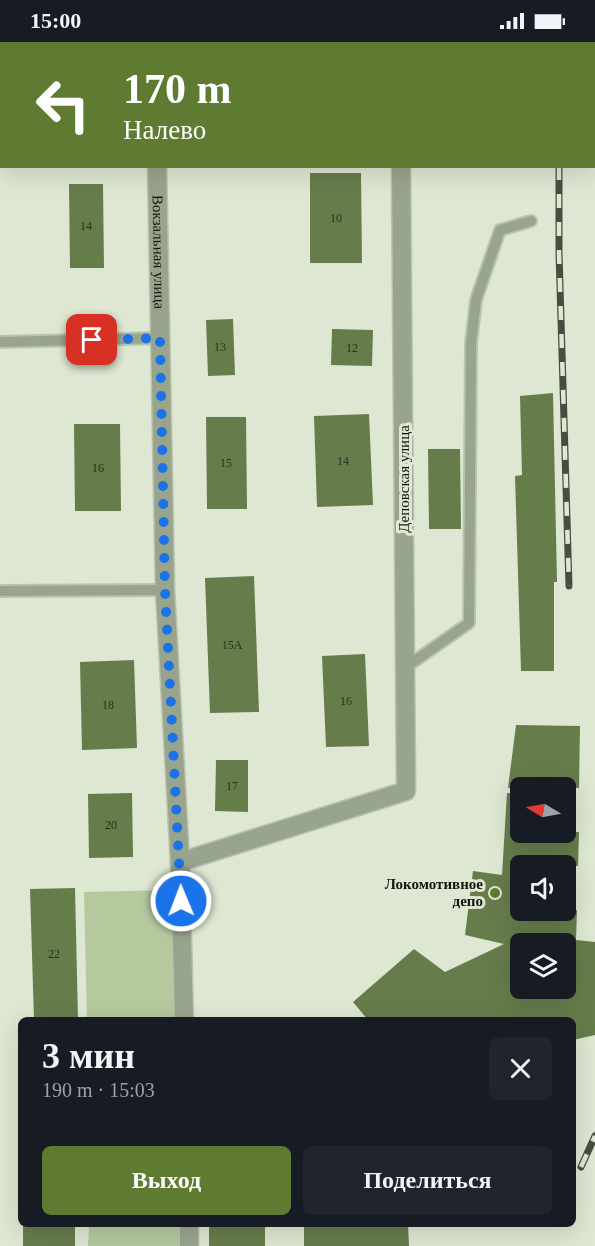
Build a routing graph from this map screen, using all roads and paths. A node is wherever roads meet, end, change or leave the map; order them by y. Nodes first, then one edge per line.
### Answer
1 (157, 168) edge
2 (401, 168) edge
3 (531, 221) dead end
4 (160, 338) junction
5 (0, 342) edge
6 (165, 590) junction
7 (0, 591) edge
8 (406, 667) junction
9 (180, 862) junction
10 (184, 1017) edge
11 (189, 1227) edge
12 (189, 1246) edge

1 - 4 street, Вокзальная улица
2 - 8 street, Деповская улица
3 - 8 lane
4 - 5 lane
4 - 6 street, Вокзальная улица
6 - 7 lane
6 - 9 street, Вокзальная улица
8 - 9 street, Деповская улица
9 - 10 street, Вокзальная улица
11 - 12 street

